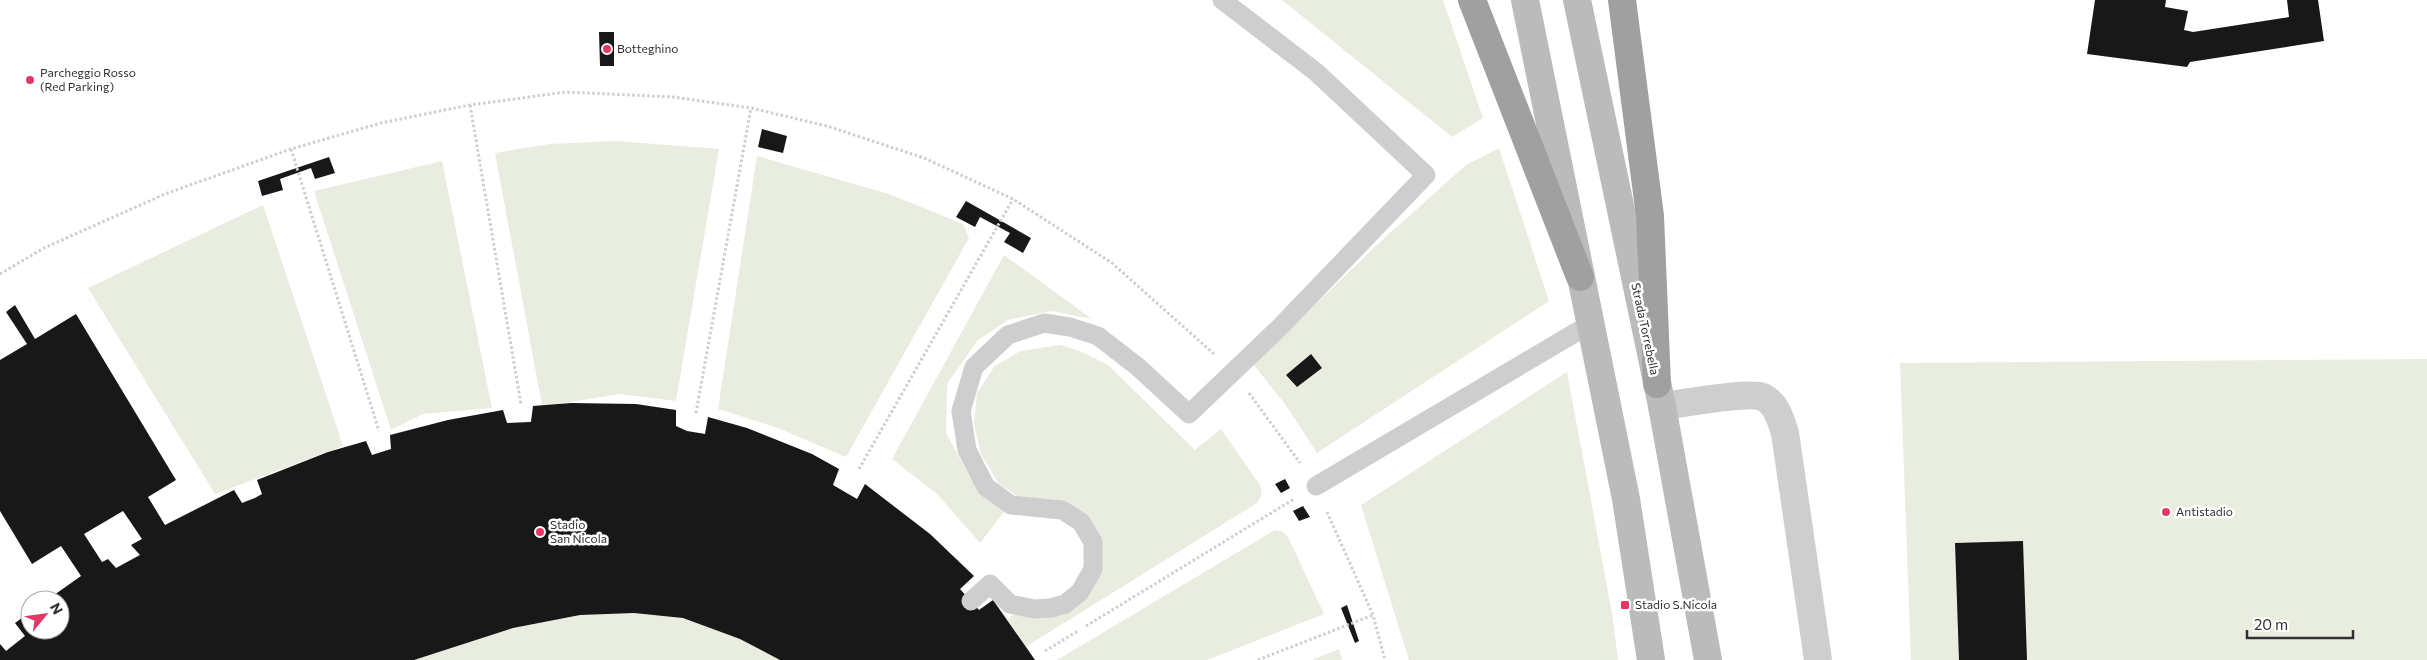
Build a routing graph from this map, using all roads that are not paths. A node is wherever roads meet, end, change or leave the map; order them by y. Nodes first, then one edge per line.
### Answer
1 (1222, 0) edge
2 (1472, 0) edge
3 (1525, 0) edge
4 (1577, 0) edge
5 (1622, 0) edge
6 (1580, 278) junction
7 (1590, 324) junction
8 (1659, 395) junction
9 (1316, 486) road end
10 (971, 601) dead end
11 (1651, 660) edge
12 (1708, 660) edge
13 (1818, 660) edge

1 - 10 lane
2 - 6 highway
3 - 6 main road
4 - 8 main road, Strada Torrebella
5 - 8 highway
6 - 7 main road
7 - 9 lane
7 - 11 main road
8 - 12 main road, Strada Torrebella
8 - 13 street

